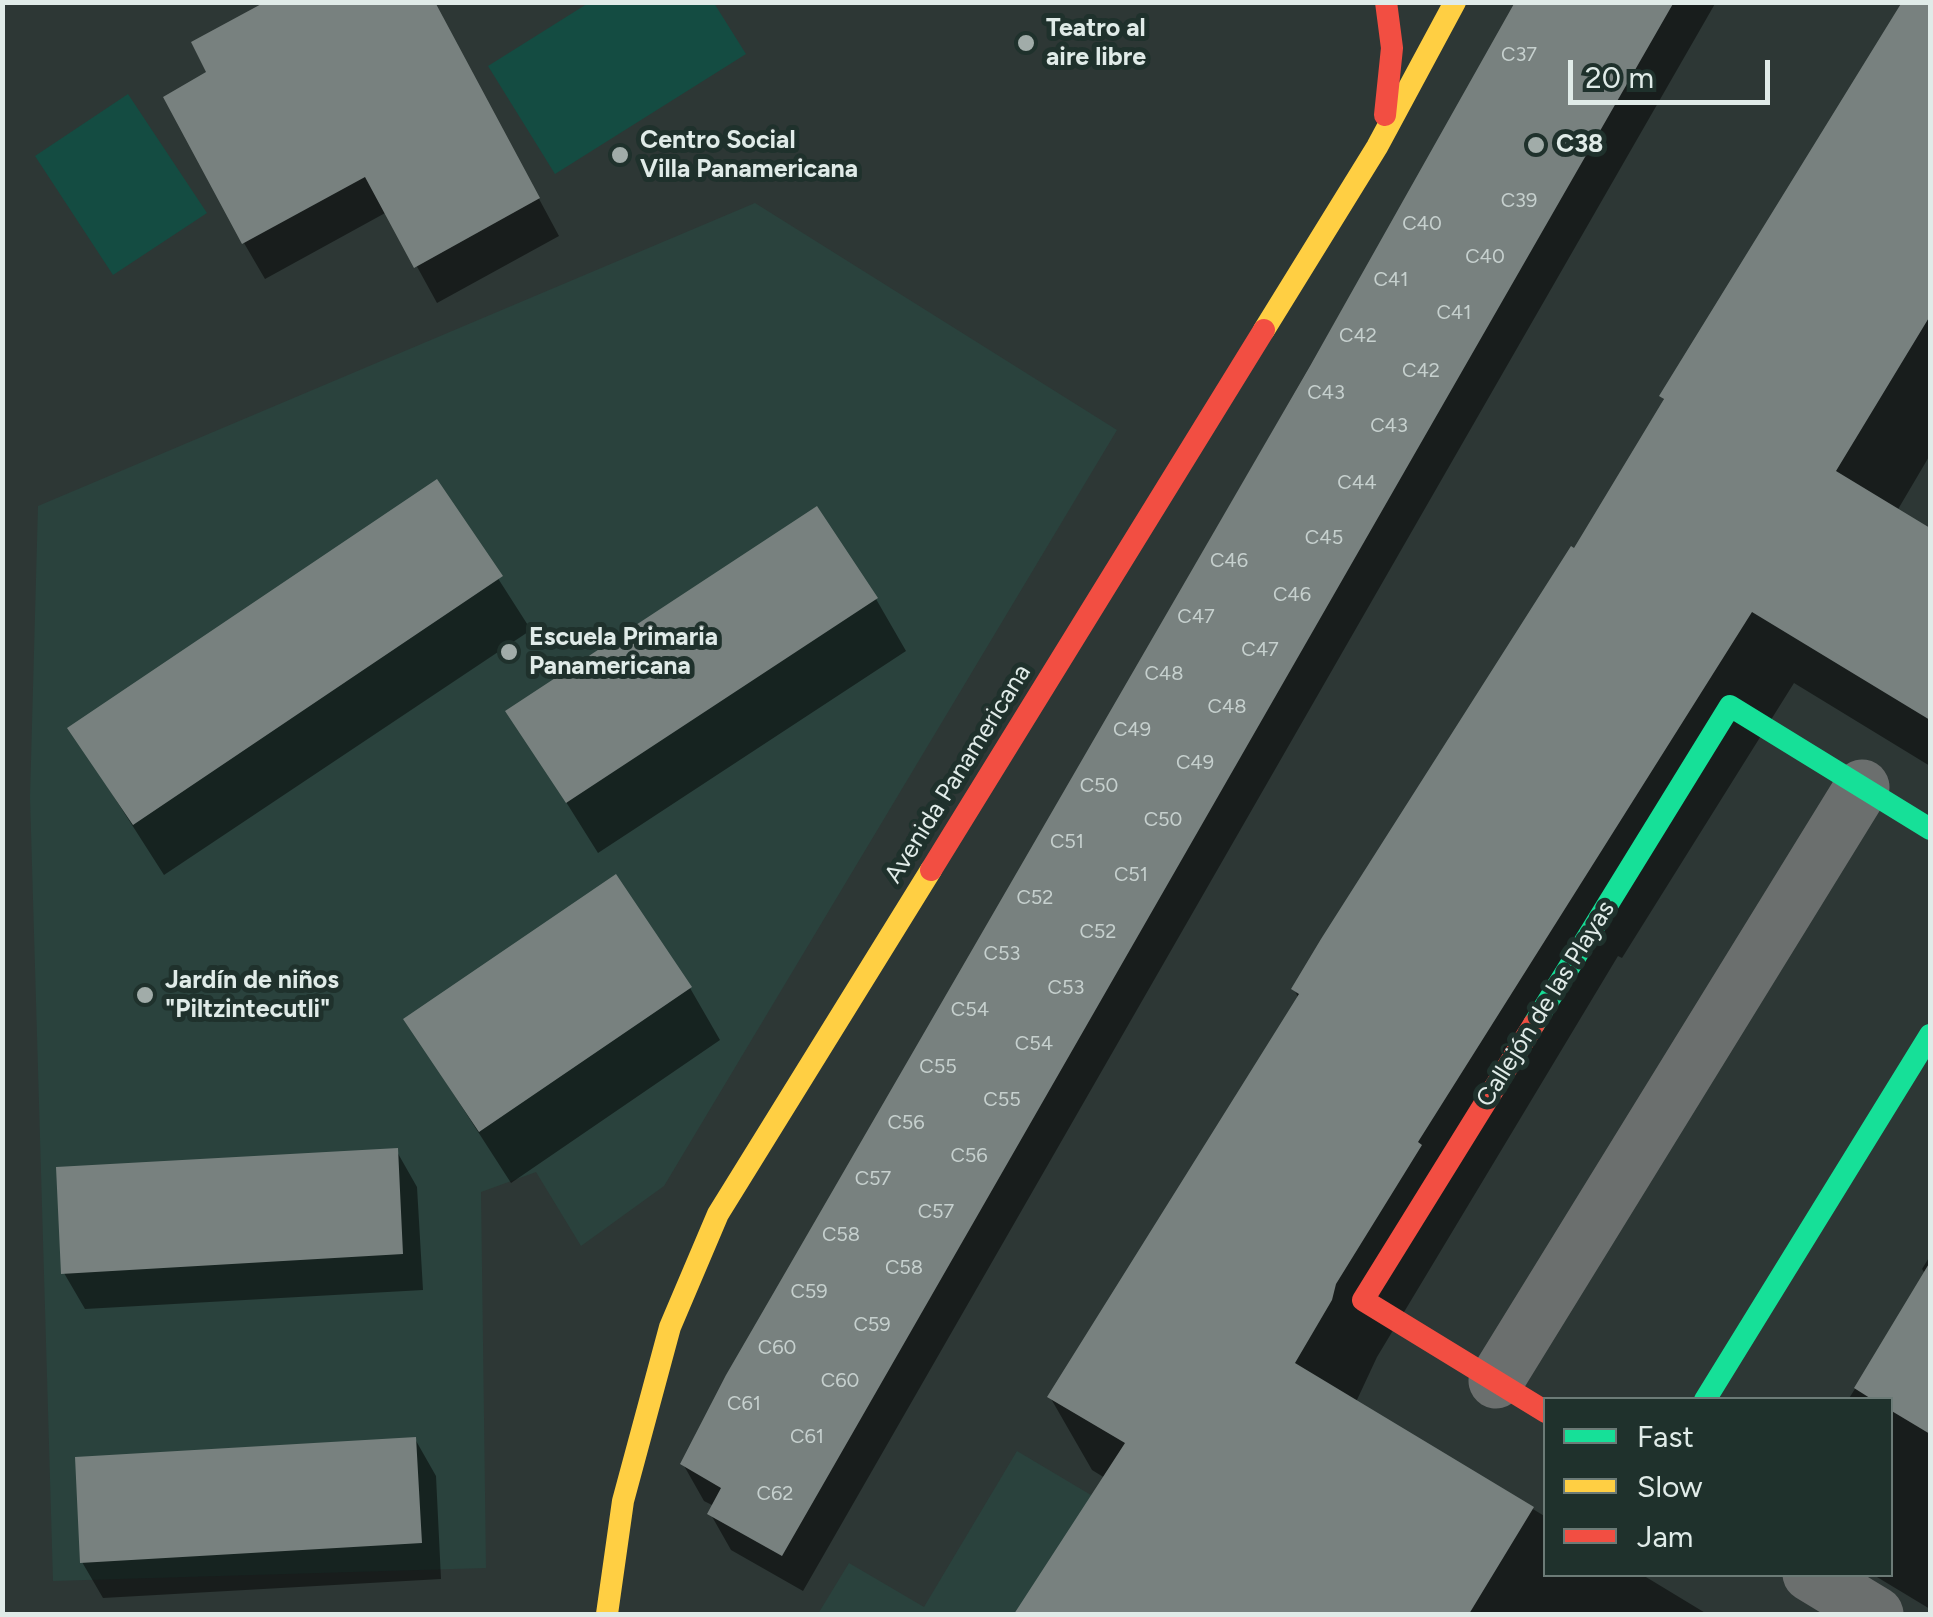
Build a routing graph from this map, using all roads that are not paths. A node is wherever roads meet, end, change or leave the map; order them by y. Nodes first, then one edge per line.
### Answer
1 (1386, 2) edge
2 (1455, 2) edge
3 (1377, 147) junction
4 (1862, 787) junction
5 (1930, 829) edge
6 (1930, 1034) edge
7 (1496, 1381) junction
8 (1706, 1397) edge
9 (1543, 1410) edge
10 (1815, 1577) edge
11 (607, 1614) edge
12 (1876, 1614) edge

1 - 3 street
2 - 3 street, Avenida Panamericana
3 - 11 street, Avenida Panamericana
4 - 5 street, Callejón de las Playas
4 - 7 street
4 - 7 street, Callejón de las Playas
6 - 8 street
7 - 9 street, Callejón de las Playas
10 - 12 street

